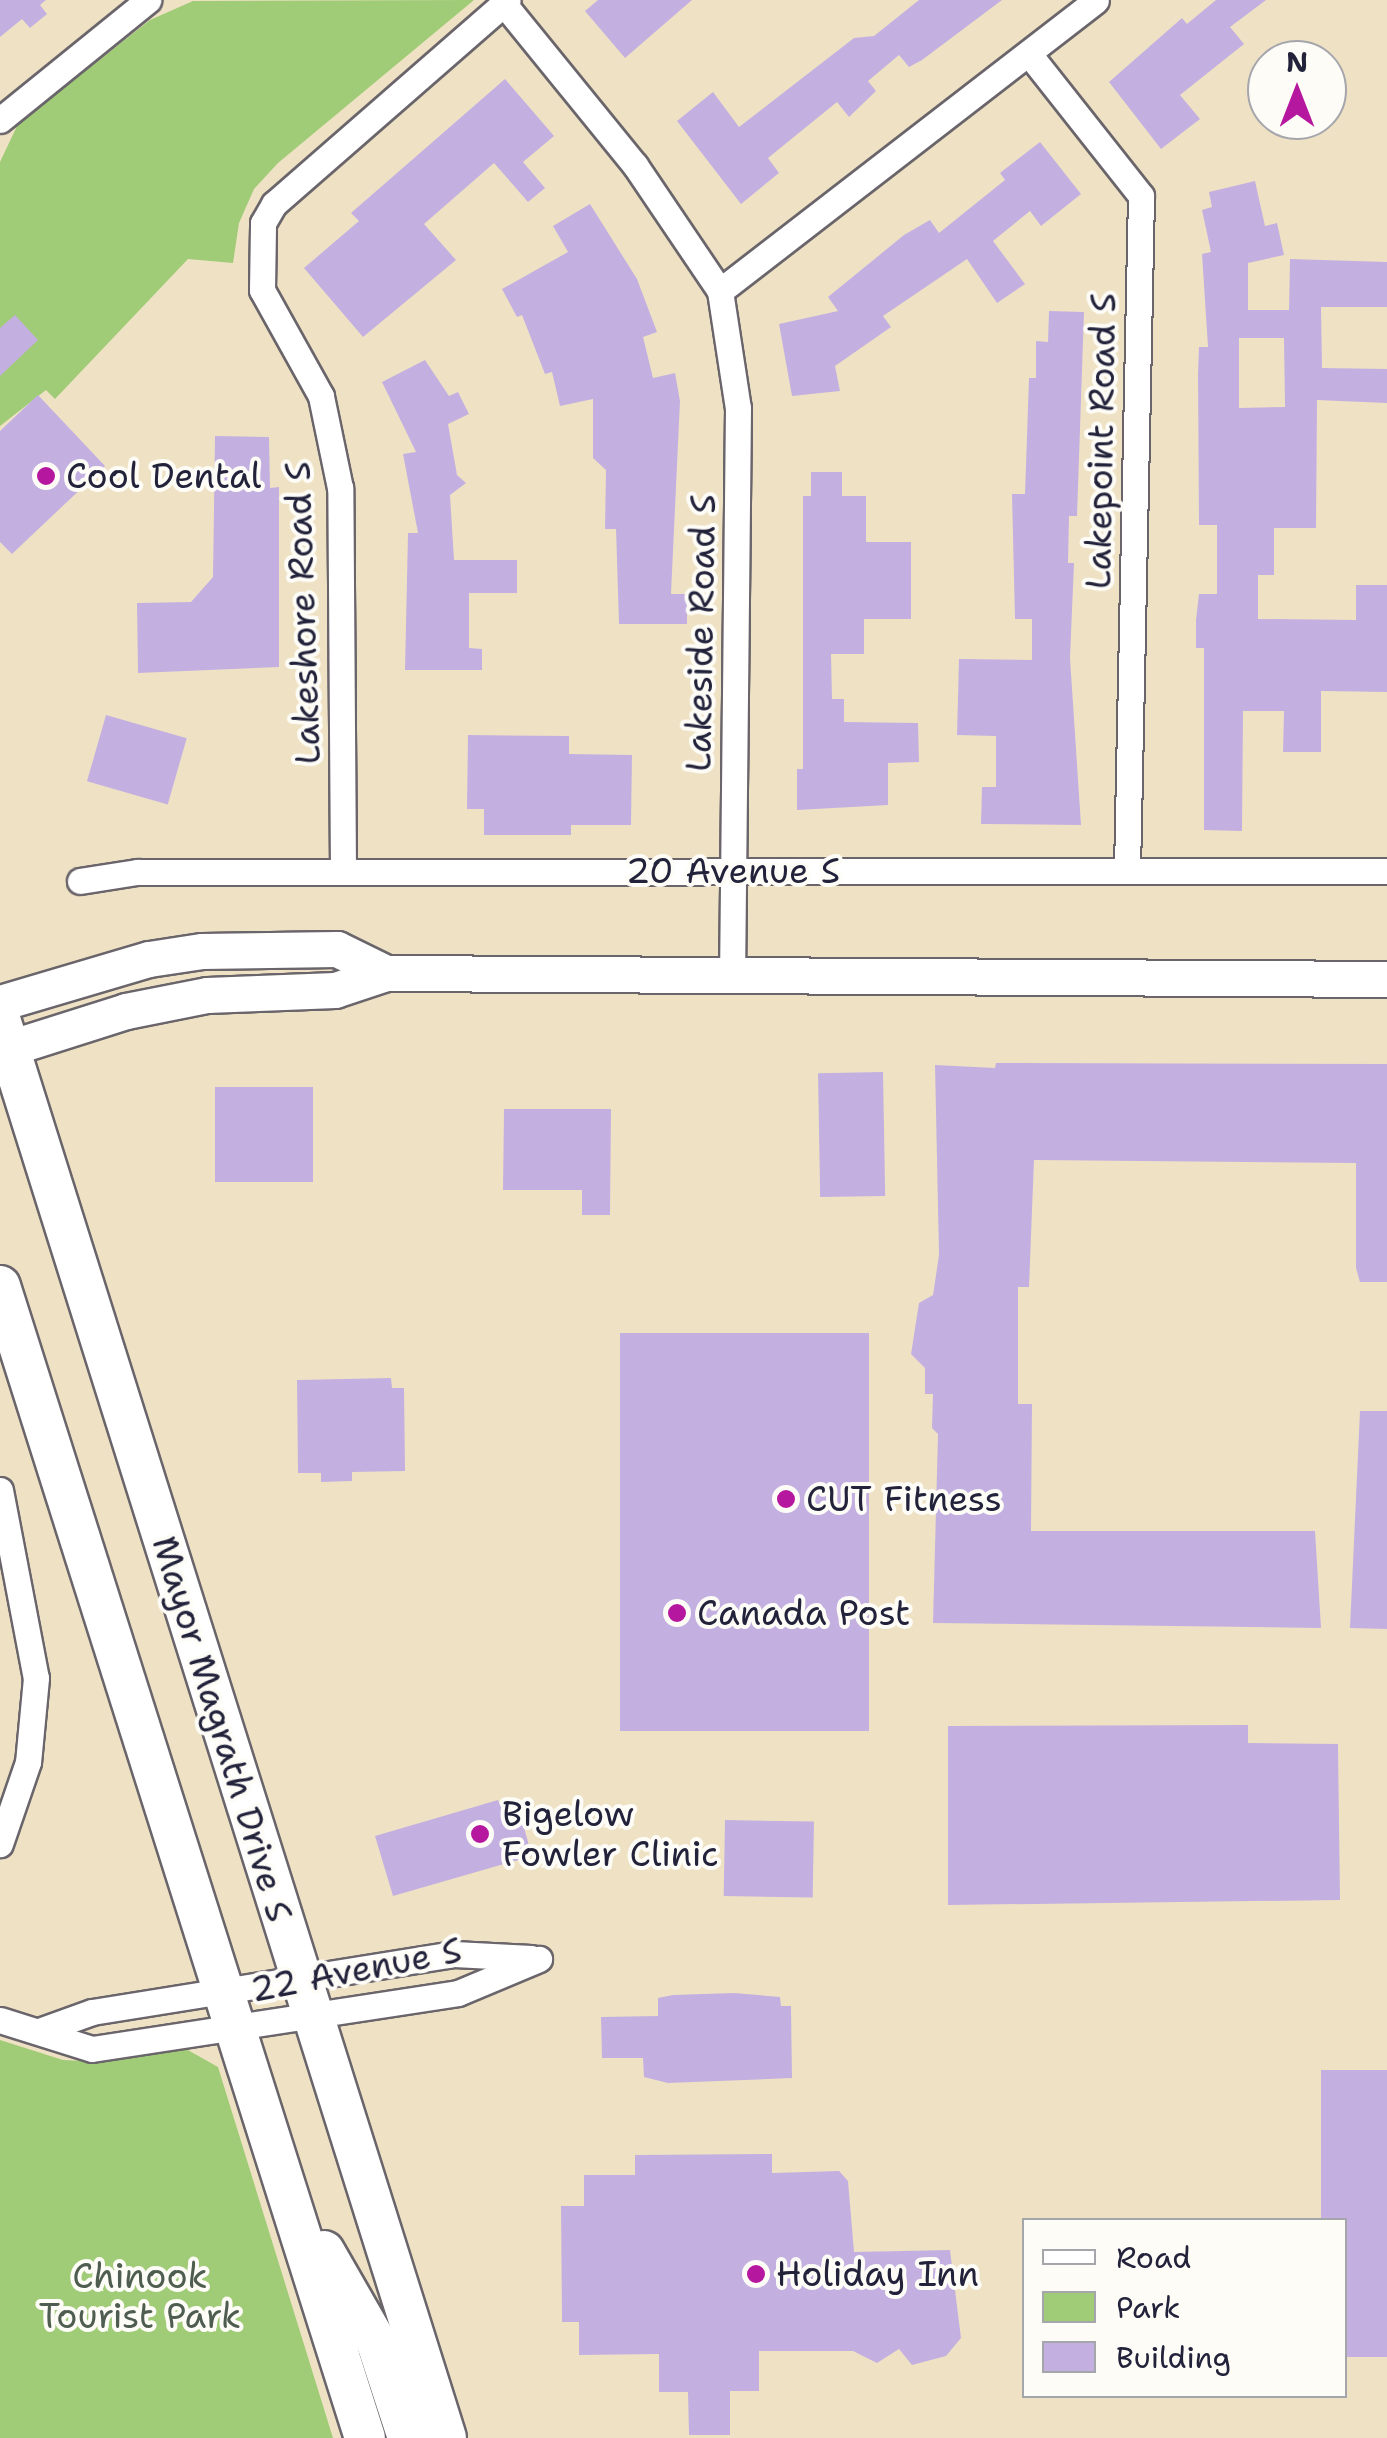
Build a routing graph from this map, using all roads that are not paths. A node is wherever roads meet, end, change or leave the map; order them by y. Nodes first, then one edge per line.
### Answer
1 (148, 0) edge
2 (1096, 0) edge
3 (506, 2) edge
4 (1029, 54) junction
5 (0, 120) edge
6 (720, 291) junction
7 (1127, 869) junction
8 (1387, 871) edge
9 (343, 872) junction
10 (731, 872) junction
11 (80, 881) dead end
12 (386, 973) junction
13 (732, 978) junction
14 (1387, 979) edge
15 (0, 1003) edge
16 (3, 1039) edge
17 (0, 1286) edge
18 (0, 1490) edge
19 (0, 1844) edge
20 (300, 1979) junction
21 (229, 2010) junction
22 (313, 2018) junction
23 (0, 2020) edge
24 (39, 2031) junction
25 (286, 2187) junction
26 (386, 2245) junction
27 (306, 2249) junction
28 (347, 2438) edge
29 (365, 2438) edge
30 (408, 2438) edge
31 (446, 2438) edge
32 (460, 2438) edge

1 - 5 street
2 - 4 street
3 - 6 street, Lakeside Road S
3 - 9 street, Lakeshore Road S
4 - 6 street
4 - 7 street, Lakepoint Road S
6 - 10 street, Lakeside Road S
7 - 8 street, 20 Avenue S
7 - 10 street, 20 Avenue S
9 - 10 street, 20 Avenue S
9 - 11 street, 20 Avenue S
10 - 13 street, Lakeside Road S
12 - 13 street
12 - 15 street
12 - 16 street
13 - 14 street
16 - 20 main road, Mayor Magrath Drive S
17 - 21 main road
18 - 19 street
20 - 21 street, 22 Avenue S
20 - 22 main road, Mayor Magrath Drive S
20 - 22 street, 22 Avenue S
21 - 22 street, 22 Avenue S
21 - 24 street, 22 Avenue S
21 - 24 street, 22 Avenue S
21 - 25 main road
22 - 26 main road, Mayor Magrath Drive S
23 - 24 street, 22 Avenue S
25 - 27 main road
25 - 30 main road
26 - 31 main road, Mayor Magrath Drive S
26 - 32 main road
27 - 28 main road
27 - 29 main road

